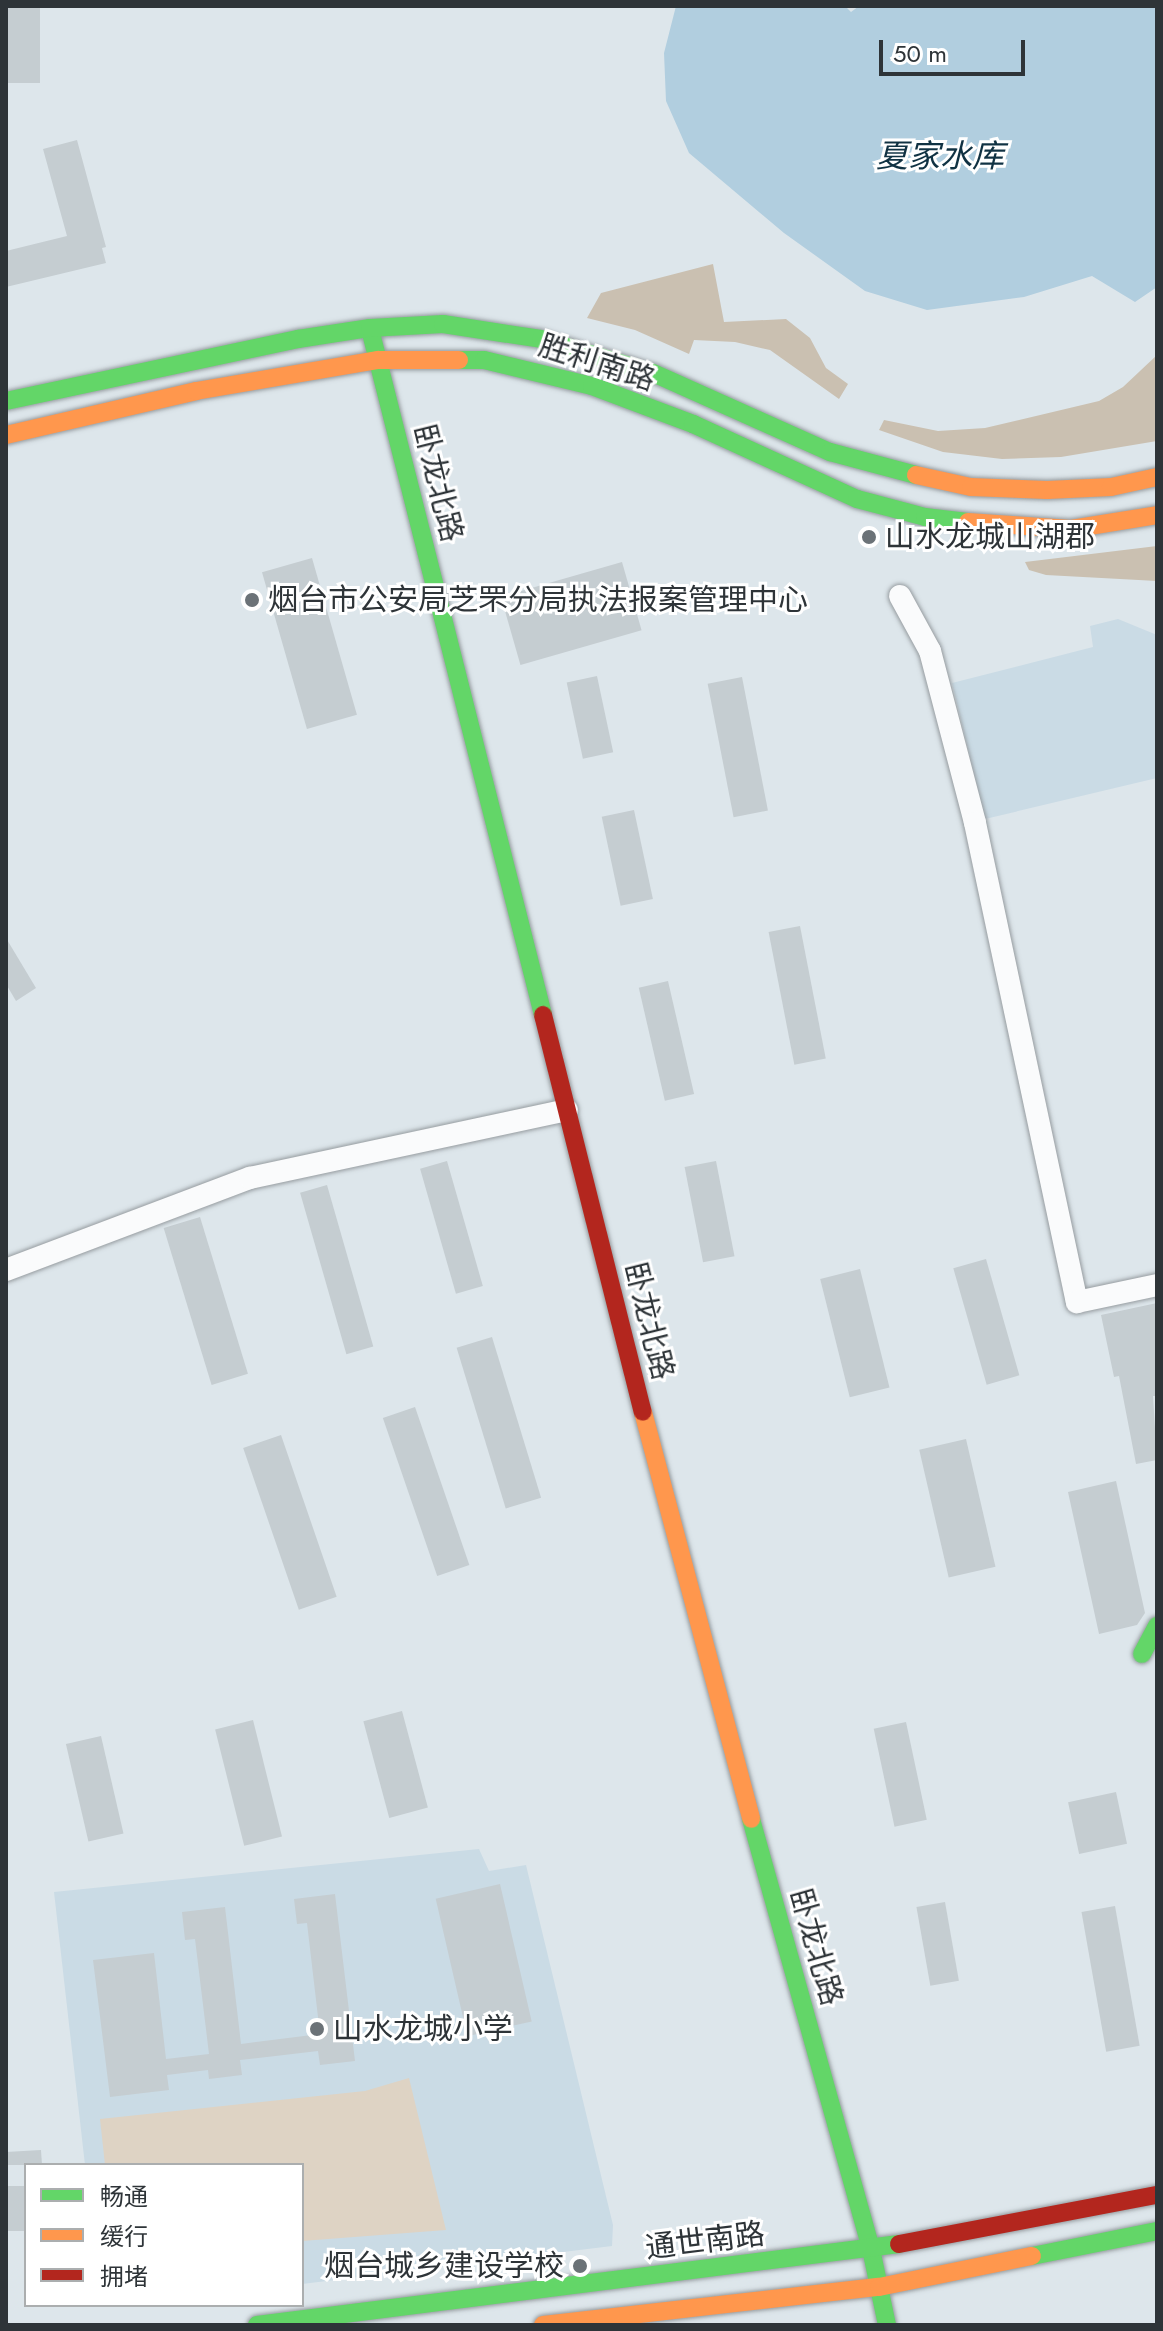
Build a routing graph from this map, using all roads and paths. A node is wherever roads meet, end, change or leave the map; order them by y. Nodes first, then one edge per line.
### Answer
1 (370, 328) junction
2 (378, 360) junction
3 (6, 401) edge
4 (6, 435) edge
5 (1157, 477) edge
6 (1157, 515) edge
7 (900, 596) dead end
8 (567, 1110) junction
9 (6, 1270) edge
10 (1157, 1285) edge
11 (1157, 1626) edge
12 (1142, 1654) dead end
13 (1157, 2195) edge
14 (1157, 2231) edge
15 (871, 2249) junction
16 (879, 2287) junction
17 (257, 2325) edge
18 (543, 2325) edge
19 (887, 2325) edge

1 - 2 main road, 卧龙北路
1 - 3 main road, 胜利南路
1 - 5 main road, 胜利南路
2 - 4 main road, 胜利南路
2 - 6 main road, 胜利南路
2 - 8 main road, 卧龙北路
7 - 10 street
8 - 9 street
8 - 15 main road, 卧龙北路
11 - 12 main road
13 - 15 main road, 通世南路
14 - 16 main road
15 - 16 main road, 卧龙北路
15 - 17 main road, 通世南路
16 - 18 main road
16 - 19 main road, 卧龙北路

